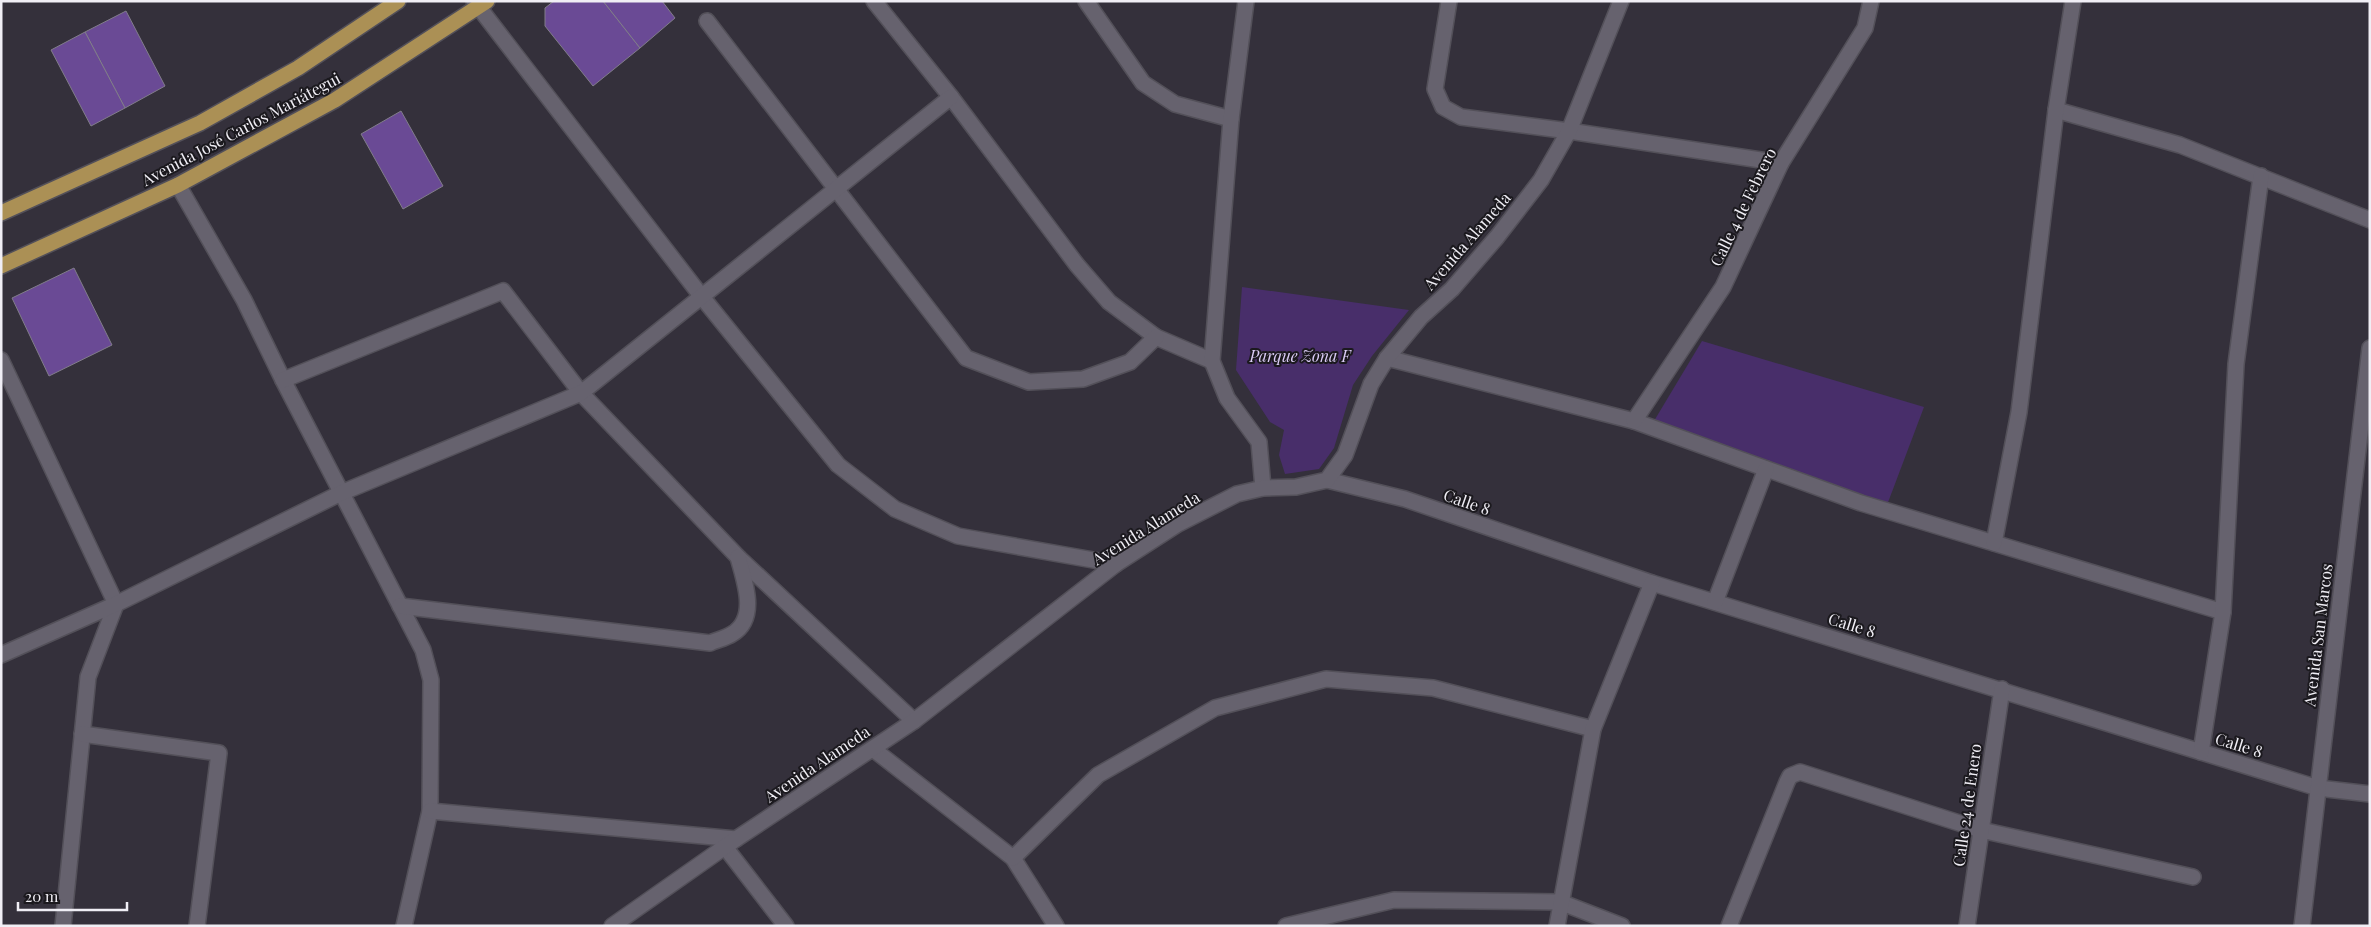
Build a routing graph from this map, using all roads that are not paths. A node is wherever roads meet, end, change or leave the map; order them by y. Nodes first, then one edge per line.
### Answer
1 (398, 1) edge
2 (874, 1) edge
3 (1086, 1) edge
4 (1246, 1) edge
5 (1449, 1) edge
6 (1621, 1) edge
7 (1871, 1) edge
8 (2073, 1) edge
9 (480, 3) edge
10 (707, 21) dead end
11 (951, 97) junction
12 (2056, 110) junction
13 (1232, 119) junction
14 (1568, 130) junction
15 (1781, 163) junction
16 (2261, 176) junction
17 (178, 185) junction
18 (836, 189) junction
19 (1, 213) edge
20 (2370, 220) edge
21 (1, 266) edge
22 (702, 297) junction
23 (1156, 337) junction
24 (2370, 348) edge
25 (1386, 358) junction
26 (1, 360) edge
27 (1212, 361) junction
28 (283, 380) junction
29 (581, 392) junction
30 (1634, 421) junction
31 (1766, 469) junction
32 (1327, 480) junction
33 (1263, 488) junction
34 (341, 493) junction
35 (1994, 543) junction
36 (738, 557) junction
37 (1116, 564) junction
38 (1652, 583) junction
39 (1715, 602) junction
40 (116, 604) junction
41 (400, 606) junction
42 (2223, 612) junction
43 (1, 655) edge
44 (2002, 689) junction
45 (914, 721) junction
46 (1593, 729) junction
47 (82, 734) junction
48 (872, 749) junction
49 (2200, 752) junction
50 (2318, 788) junction
51 (2370, 794) edge
52 (430, 811) junction
53 (1981, 830) junction
54 (731, 843) junction
55 (1013, 858) junction
56 (2193, 877) dead end
57 (1560, 902) junction
58 (626, 921) edge
59 (2307, 925) edge
60 (63, 926) edge
61 (197, 926) edge
62 (404, 926) edge
63 (612, 926) edge
64 (786, 926) edge
65 (1056, 926) edge
66 (1286, 926) edge
67 (1557, 926) edge
68 (1622, 926) edge
69 (1729, 926) edge
70 (1968, 926) edge

1 - 19 main road, Avenida José Carlos Mariátegui
2 - 11 street
3 - 13 street
4 - 13 street
5 - 14 street
6 - 14 street, Avenida Alameda
7 - 15 street, Calle 4 de Febrero
8 - 12 street
9 - 17 main road, Avenida José Carlos Mariátegui
9 - 22 street
10 - 18 street
11 - 18 street
11 - 23 street
12 - 16 street
12 - 35 street
13 - 27 street
14 - 15 street
14 - 25 street, Avenida Alameda
15 - 30 street, Calle 4 de Febrero
16 - 20 street
16 - 42 street
17 - 21 main road, Avenida José Carlos Mariátegui
17 - 28 street
18 - 22 street
18 - 23 street
22 - 29 street
22 - 37 street
23 - 27 street
24 - 50 street, Avenida San Marcos
25 - 30 street
25 - 32 street, Avenida Alameda
26 - 40 street
27 - 33 street
28 - 29 street
28 - 34 street
29 - 34 street
29 - 36 street
30 - 31 street
31 - 35 street
31 - 39 street
32 - 33 street, Avenida Alameda
32 - 38 street, Calle 8
33 - 37 street, Avenida Alameda
34 - 40 street
34 - 41 street
35 - 42 street
36 - 41 street
36 - 45 street
37 - 45 street, Avenida Alameda
38 - 39 street, Calle 8
38 - 46 street
39 - 44 street, Calle 8
40 - 43 street
40 - 47 street
41 - 52 street
42 - 49 street
44 - 49 street, Calle 8
44 - 53 street, Calle 24 de Enero
45 - 48 street, Avenida Alameda
46 - 55 street
46 - 57 street
47 - 60 street
47 - 61 street
48 - 54 street, Avenida Alameda
48 - 55 street
49 - 50 street, Calle 8
50 - 51 street, Calle 8
50 - 59 street, Avenida San Marcos
52 - 54 street
52 - 62 street
53 - 56 street
53 - 69 street
53 - 70 street, Calle 24 de Enero
54 - 58 street, Avenida Alameda
54 - 64 street
55 - 65 street
57 - 66 street
57 - 67 street
57 - 68 street
58 - 63 street, Avenida Alameda

